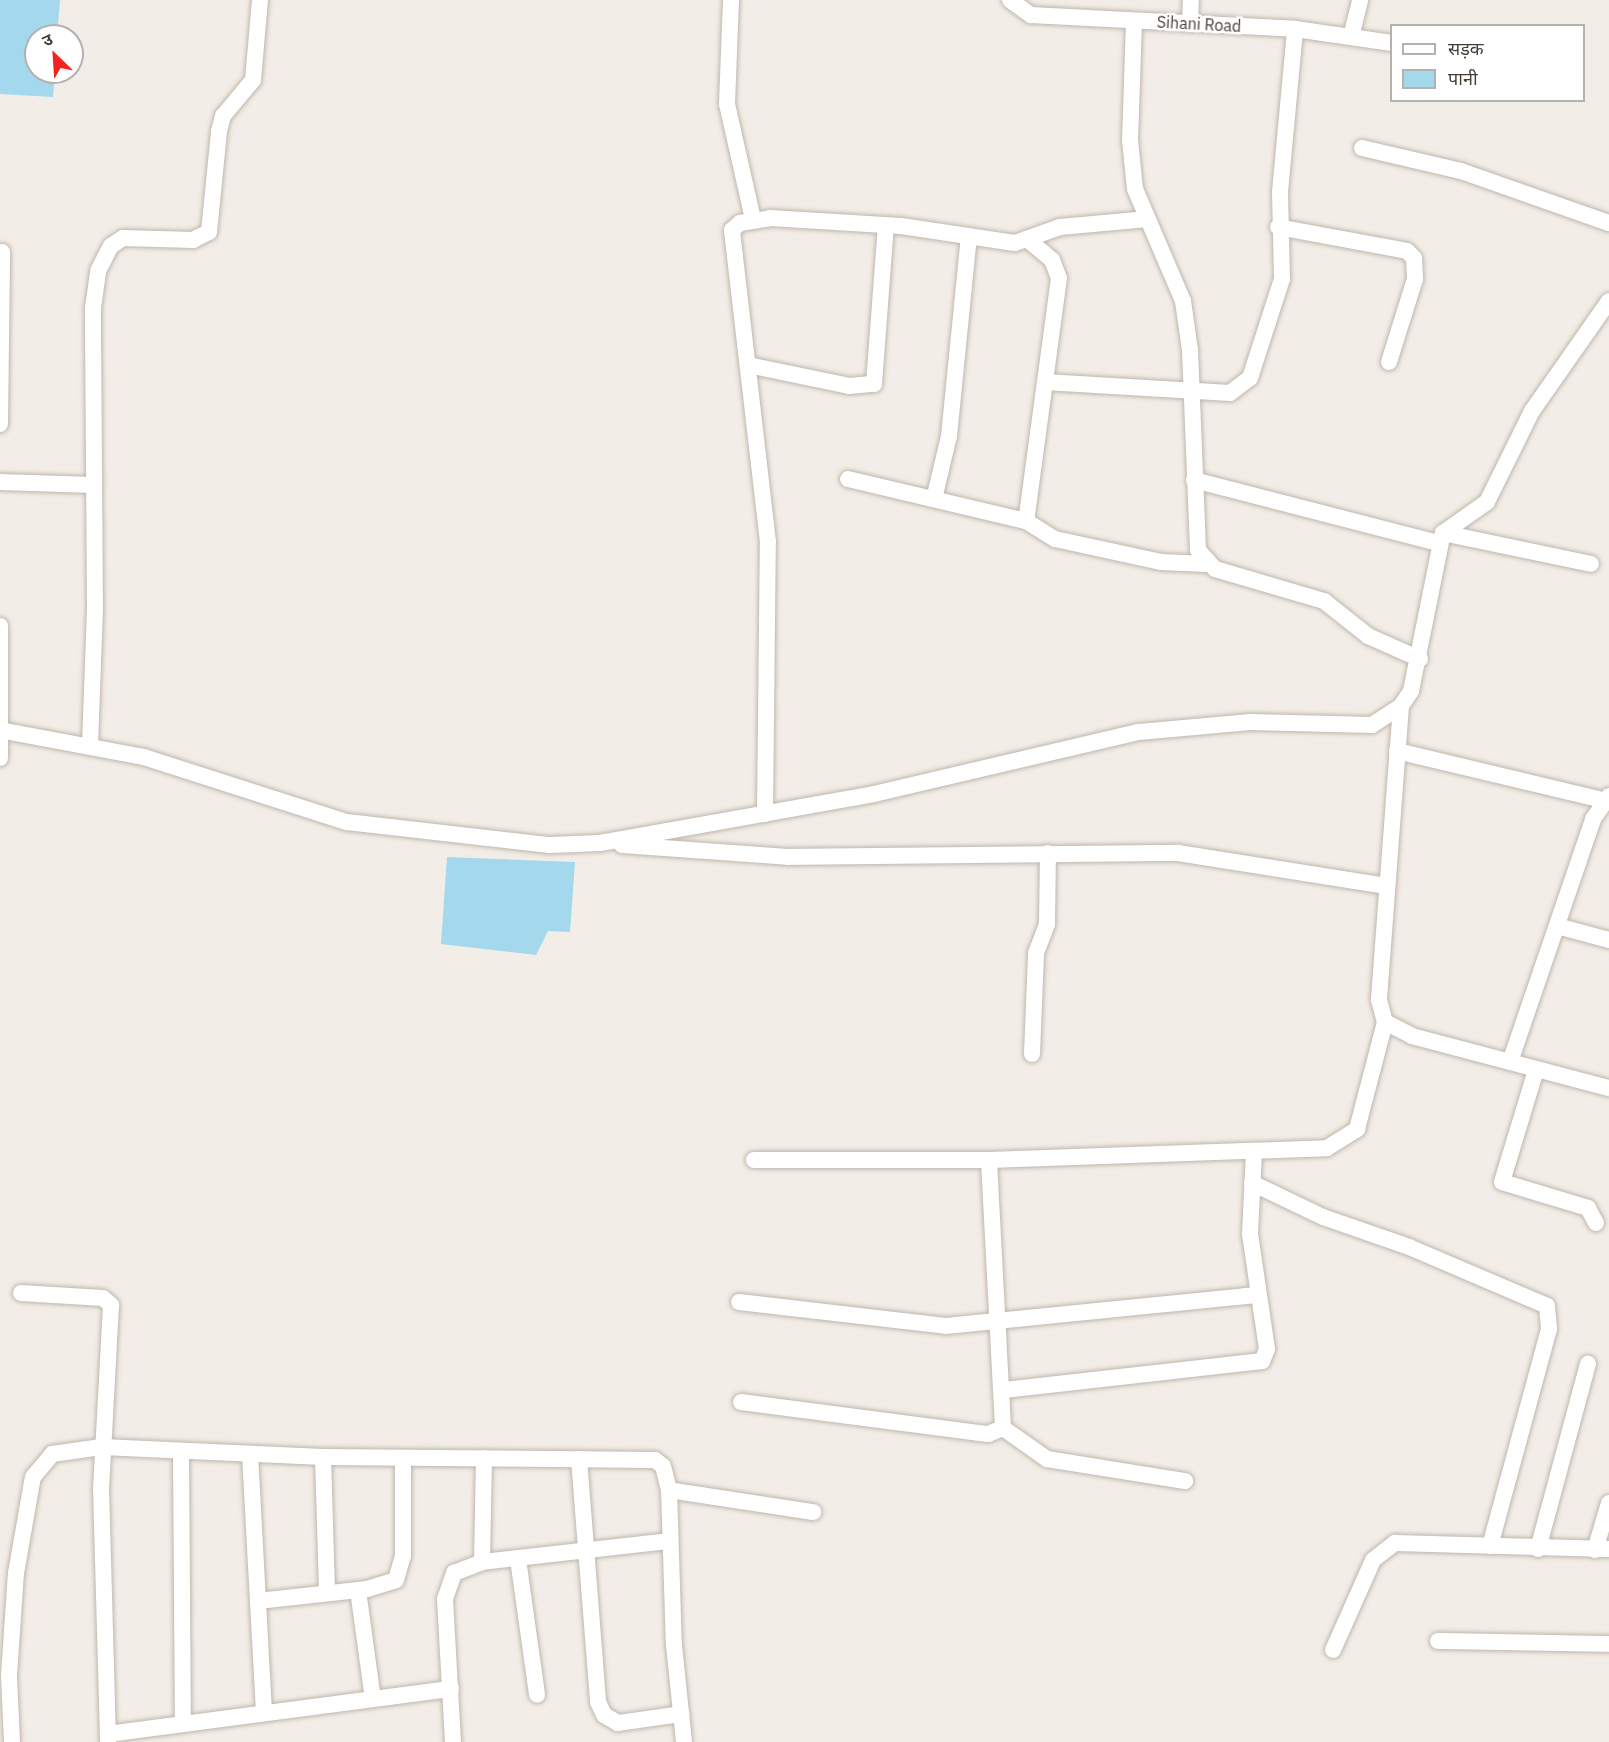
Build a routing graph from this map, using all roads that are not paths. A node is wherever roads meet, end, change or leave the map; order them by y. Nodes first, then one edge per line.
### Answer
1 (260, 0) edge
2 (731, 0) edge
3 (1010, 0) edge
4 (1191, 0) edge
5 (1360, 0) edge
6 (1134, 21) junction
7 (1190, 24) junction
8 (1295, 29) junction
9 (1351, 37) junction
10 (1390, 44) edge
11 (1362, 148) dead end
12 (753, 219) junction
13 (1148, 219) junction
14 (1609, 223) edge
15 (886, 225) junction
16 (1278, 227) junction
17 (969, 236) junction
18 (1027, 239) junction
19 (2, 252) dead end
20 (1609, 301) edge
21 (1389, 362) dead end
22 (748, 366) junction
23 (1044, 382) junction
24 (1192, 393) junction
25 (0, 424) edge
26 (848, 479) dead end
27 (1194, 480) junction
28 (0, 482) edge
29 (93, 485) junction
30 (934, 499) junction
31 (1026, 521) junction
32 (1441, 538) junction
33 (1207, 564) junction
34 (1591, 564) dead end
35 (0, 626) edge
36 (1420, 659) junction
37 (1401, 706) junction
38 (1, 730) edge
39 (90, 745) junction
40 (1397, 751) junction
41 (0, 758) edge
42 (1606, 798) edge
43 (765, 814) junction
44 (600, 843) junction
45 (1048, 853) junction
46 (1386, 886) junction
47 (1557, 926) junction
48 (1609, 940) edge
49 (1385, 1022) junction
50 (1032, 1054) dead end
51 (1510, 1062) junction
52 (1536, 1070) junction
53 (1609, 1088) edge
54 (1254, 1153) junction
55 (754, 1160) dead end
56 (989, 1160) junction
57 (1252, 1183) junction
58 (1596, 1223) dead end
59 (21, 1293) dead end
60 (1258, 1295) junction
61 (739, 1302) dead end
62 (1000, 1321) junction
63 (1588, 1364) dead end
64 (1004, 1390) junction
65 (741, 1402) dead end
66 (1003, 1428) junction
67 (102, 1447) junction
68 (181, 1451) junction
69 (250, 1454) junction
70 (323, 1457) junction
71 (403, 1458) junction
72 (484, 1458) junction
73 (579, 1459) junction
74 (1185, 1481) dead end
75 (669, 1490) junction
76 (1609, 1503) edge
77 (813, 1512) dead end
78 (669, 1541) junction
79 (1490, 1546) junction
80 (1538, 1549) junction
81 (1602, 1549) edge
82 (585, 1552) junction
83 (518, 1559) junction
84 (482, 1562) junction
85 (358, 1590) junction
86 (327, 1593) junction
87 (258, 1601) junction
88 (1438, 1641) dead end
89 (1609, 1644) edge
90 (5, 1648) edge
91 (1333, 1650) dead end
92 (451, 1689) junction
93 (537, 1695) dead end
94 (372, 1699) junction
95 (264, 1713) junction
96 (681, 1714) junction
97 (183, 1724) junction
98 (108, 1738) edge
99 (12, 1742) edge
100 (453, 1742) edge
101 (684, 1742) edge

1 - 29 street
2 - 12 street
3 - 6 street, Sihani Road
4 - 7 street
5 - 9 street
6 - 7 street, Sihani Road
6 - 13 street
7 - 8 street, Sihani Road
8 - 9 street, Sihani Road
8 - 16 street
9 - 10 street, Sihani Road
11 - 14 street
12 - 15 street
12 - 22 street
13 - 18 street
13 - 24 street
15 - 17 street
15 - 22 street
16 - 21 street
16 - 24 street
17 - 18 street
17 - 30 street
18 - 23 street
19 - 25 street
20 - 32 street
22 - 43 street
23 - 24 street
23 - 31 street
24 - 27 street
26 - 30 street
27 - 32 street
27 - 33 street
28 - 29 street
29 - 39 street
30 - 31 street
31 - 33 street
32 - 34 street
32 - 36 street
33 - 36 street
35 - 38 street
36 - 37 street
37 - 40 street
37 - 43 street
38 - 39 street
38 - 41 street
39 - 44 street
40 - 42 street
40 - 46 street
42 - 47 street
43 - 44 street
44 - 45 street
45 - 46 street
45 - 50 street
46 - 49 street
47 - 48 street
47 - 51 street
49 - 51 street
49 - 54 street
51 - 52 street
52 - 53 street
52 - 58 street
54 - 56 street
54 - 57 street
55 - 56 street
56 - 62 street
57 - 60 street
57 - 79 street
59 - 67 street
60 - 62 street
60 - 64 street
61 - 62 street
62 - 64 street
63 - 80 street
64 - 66 street
65 - 66 street
66 - 74 street
67 - 68 street
67 - 90 street
67 - 98 street
68 - 69 street
68 - 97 street
69 - 70 street
69 - 87 street
70 - 71 street
70 - 86 street
71 - 72 street
71 - 85 street
72 - 73 street
72 - 84 street
73 - 75 street
73 - 82 street
75 - 77 street
75 - 78 street
76 - 81 street
78 - 82 street
78 - 96 street
79 - 80 street
79 - 91 street
80 - 81 street
82 - 83 street
82 - 96 street
83 - 84 street
83 - 93 street
84 - 92 street
85 - 86 street
85 - 94 street
86 - 87 street
87 - 95 street
88 - 89 street
90 - 99 street
92 - 94 street
92 - 100 street
94 - 95 street
95 - 97 street
96 - 101 street
97 - 98 street

